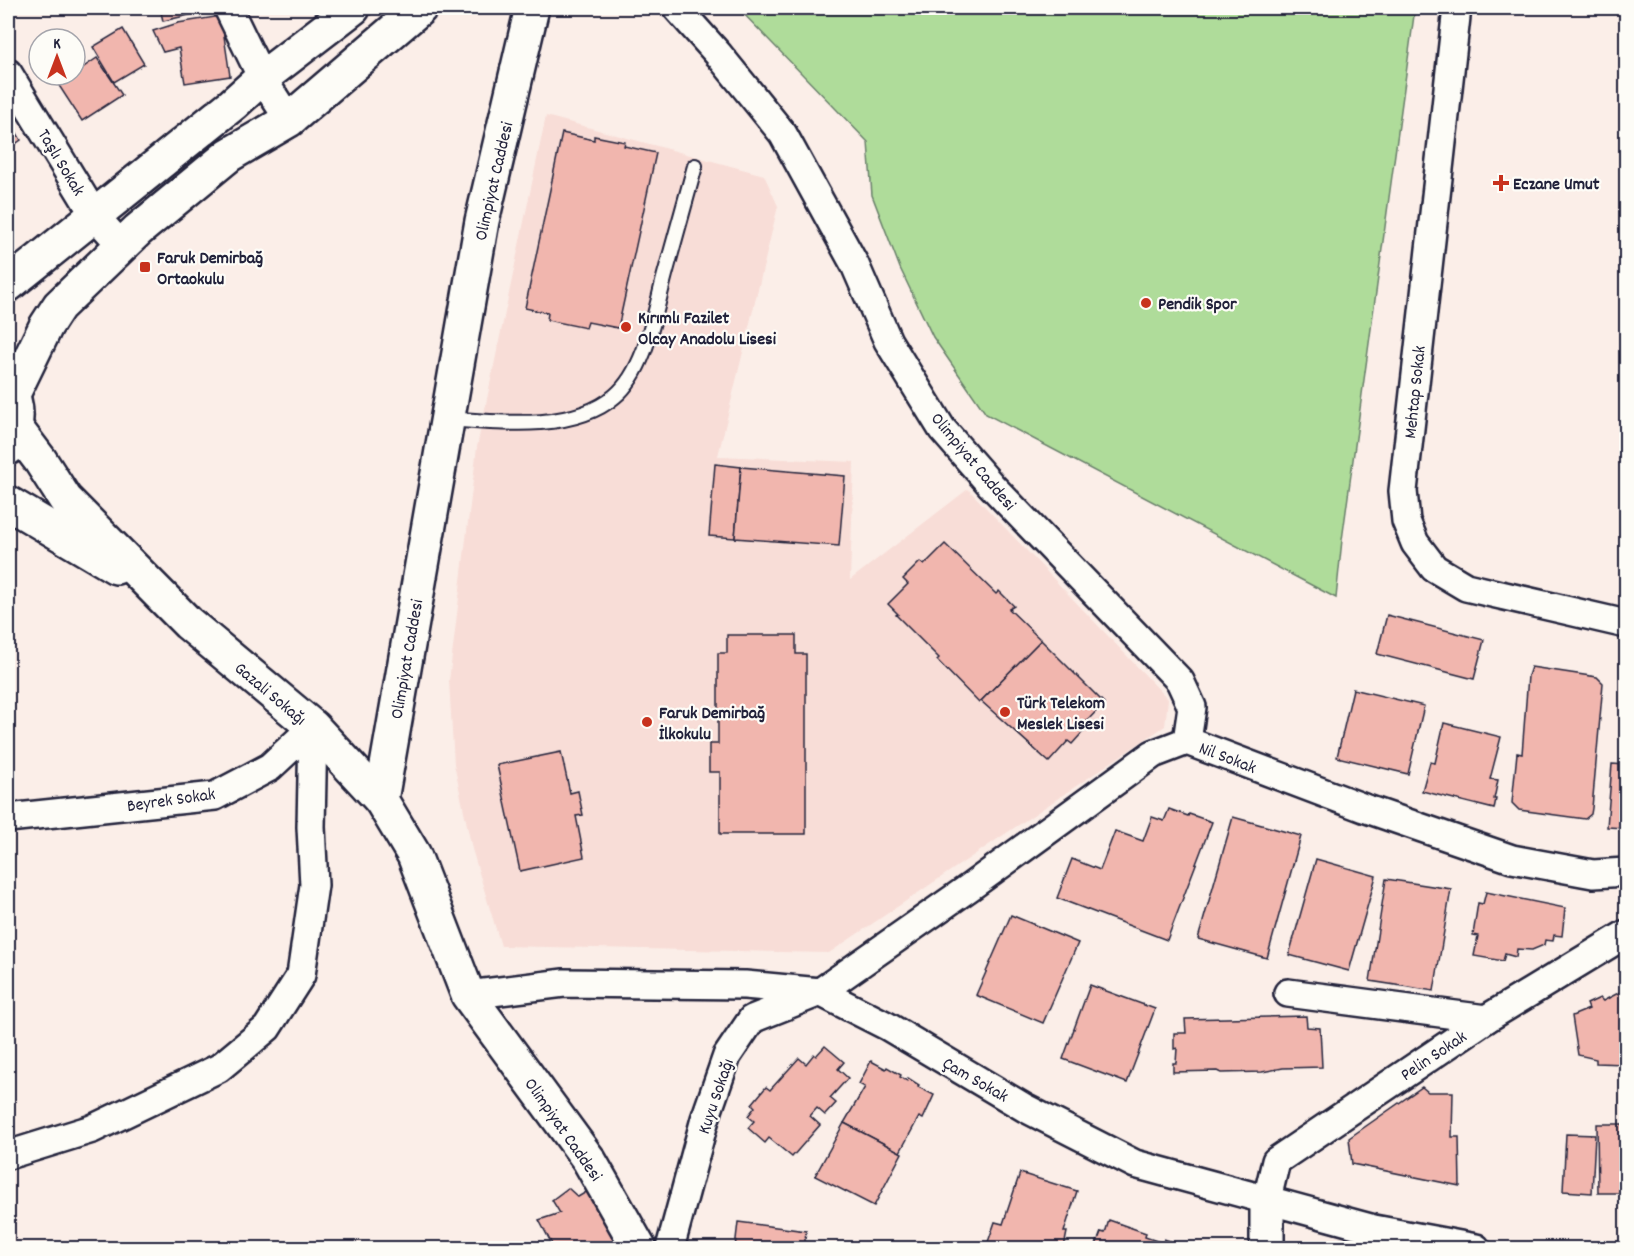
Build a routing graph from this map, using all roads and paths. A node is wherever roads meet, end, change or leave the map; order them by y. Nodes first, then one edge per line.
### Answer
1 (228, 8) edge
2 (353, 8) edge
3 (420, 8) edge
4 (532, 8) edge
5 (677, 8) edge
6 (1457, 8) edge
7 (8, 73) edge
8 (262, 78) junction
9 (289, 120) junction
10 (695, 166) dead end
11 (95, 216) junction
12 (122, 246) junction
13 (8, 285) edge
14 (10, 390) edge
15 (448, 420) junction
16 (11, 438) edge
17 (8, 503) edge
18 (156, 591) junction
19 (1626, 624) edge
20 (313, 727) junction
21 (1187, 741) junction
22 (381, 800) junction
23 (8, 818) edge
24 (1626, 872) edge
25 (1626, 934) edge
26 (820, 992) junction
27 (1288, 993) dead end
28 (468, 995) junction
29 (1486, 1019) junction
30 (8, 1155) edge
31 (1266, 1199) junction
32 (639, 1248) edge
33 (670, 1248) edge
34 (1266, 1248) edge
35 (1476, 1248) edge

1 - 8 street
2 - 8 main road
3 - 9 main road
4 - 15 main road, Olimpiyat Caddesi
5 - 21 street, Olimpiyat Caddesi
6 - 19 street, Mehtap Sokak
7 - 11 street, Taşlı Sokak
8 - 9 street
8 - 11 main road
9 - 12 main road
10 - 15 lane
11 - 12 street, Taşlı Sokak
11 - 13 main road
12 - 14 main road
14 - 16 main road
15 - 22 main road, Olimpiyat Caddesi
16 - 18 main road
17 - 18 main road
18 - 20 main road, Gazali Sokağı
20 - 22 main road, Gazali Sokağı
20 - 23 street, Beyrek Sokak
20 - 30 street
21 - 24 street, Nil Sokak
21 - 26 street, Nil Sokak
22 - 28 main road, Olimpiyat Caddesi
25 - 29 street, Pelin Sokak
26 - 28 street, Çam Sokak
26 - 31 street, Çam Sokak
26 - 33 street, Kuyu Sokağı
27 - 29 street
28 - 32 main road, Olimpiyat Caddesi
29 - 31 street, Pelin Sokak
31 - 34 main road
31 - 35 street, Çam Sokak

